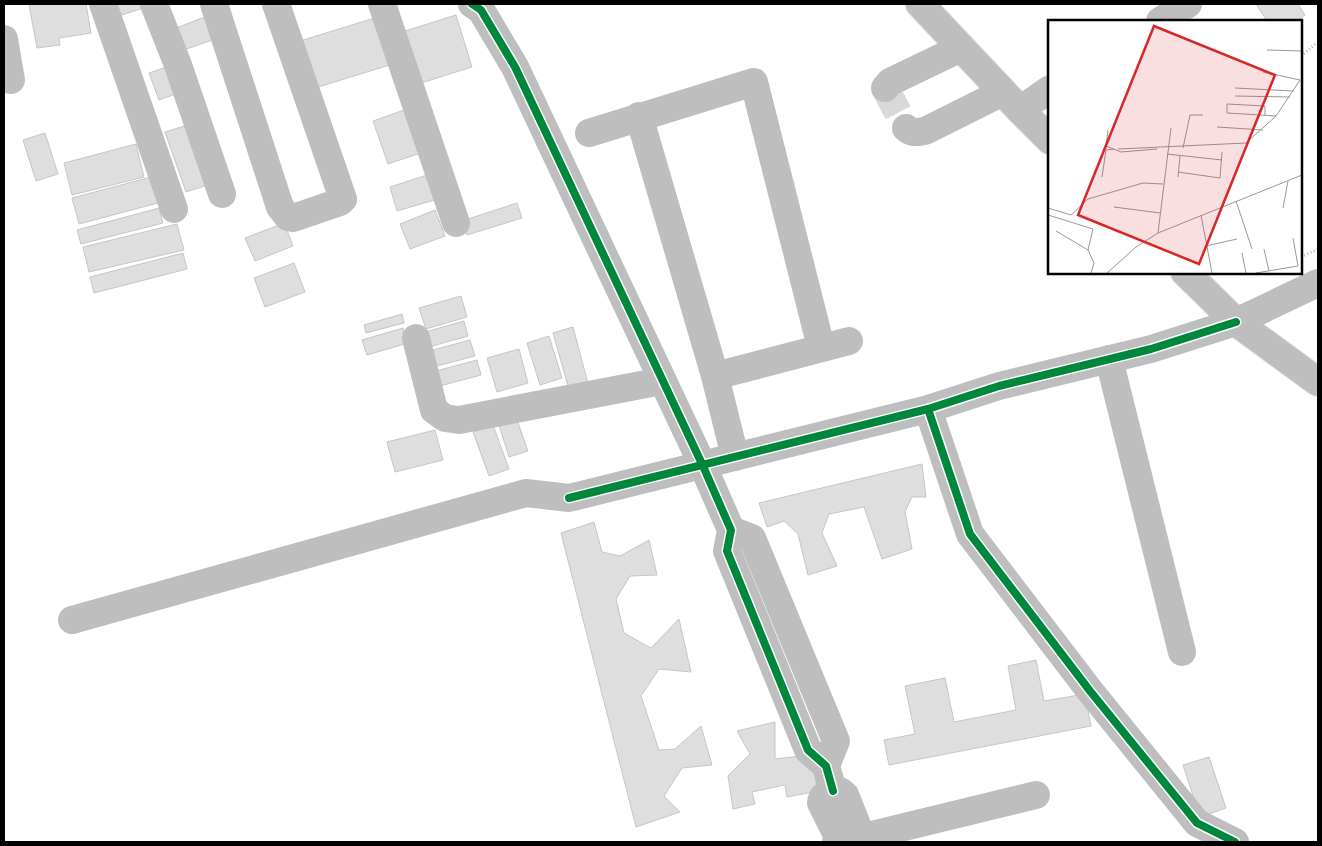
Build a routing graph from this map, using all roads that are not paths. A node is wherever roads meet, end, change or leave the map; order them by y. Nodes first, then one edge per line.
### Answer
1 (103, 4) edge
2 (154, 4) edge
3 (214, 4) edge
4 (276, 4) edge
5 (382, 4) edge
6 (472, 4) edge
7 (920, 4) edge
8 (1188, 4) edge
9 (1162, 20) edge
10 (4, 39) edge
11 (961, 48) junction
12 (11, 80) dead end
13 (885, 88) dead end
14 (1048, 91) edge
15 (1011, 101) junction
16 (639, 116) junction
17 (906, 128) dead end
18 (588, 133) dead end
19 (1048, 138) edge
20 (222, 194) dead end
21 (174, 209) dead end
22 (456, 223) dead end
23 (1188, 274) edge
24 (1318, 284) edge
25 (1236, 322) junction
26 (416, 338) dead end
27 (849, 341) dead end
28 (821, 347) junction
29 (1109, 360) junction
30 (715, 376) junction
31 (662, 381) junction
32 (1318, 382) edge
33 (928, 410) junction
34 (735, 457) junction
35 (703, 466) junction
36 (72, 620) dead end
37 (1182, 652) dead end
38 (829, 778) junction
39 (1036, 795) dead end
40 (836, 842) edge
41 (1235, 842) edge

1 - 21 street
2 - 20 street
3 - 4 street
5 - 22 street
6 - 31 street
7 - 11 street
8 - 9 street
10 - 12 street
11 - 13 street
11 - 15 street
14 - 15 street
15 - 17 street
15 - 19 street
16 - 18 street
16 - 28 street
16 - 30 street
23 - 25 street
24 - 25 street
25 - 29 street
25 - 32 street
26 - 31 street
27 - 28 street
28 - 30 street
29 - 33 street
29 - 37 street
30 - 34 street
31 - 35 street
33 - 34 street
33 - 41 street
34 - 35 street
35 - 36 street
35 - 38 street
38 - 39 street
38 - 40 street

